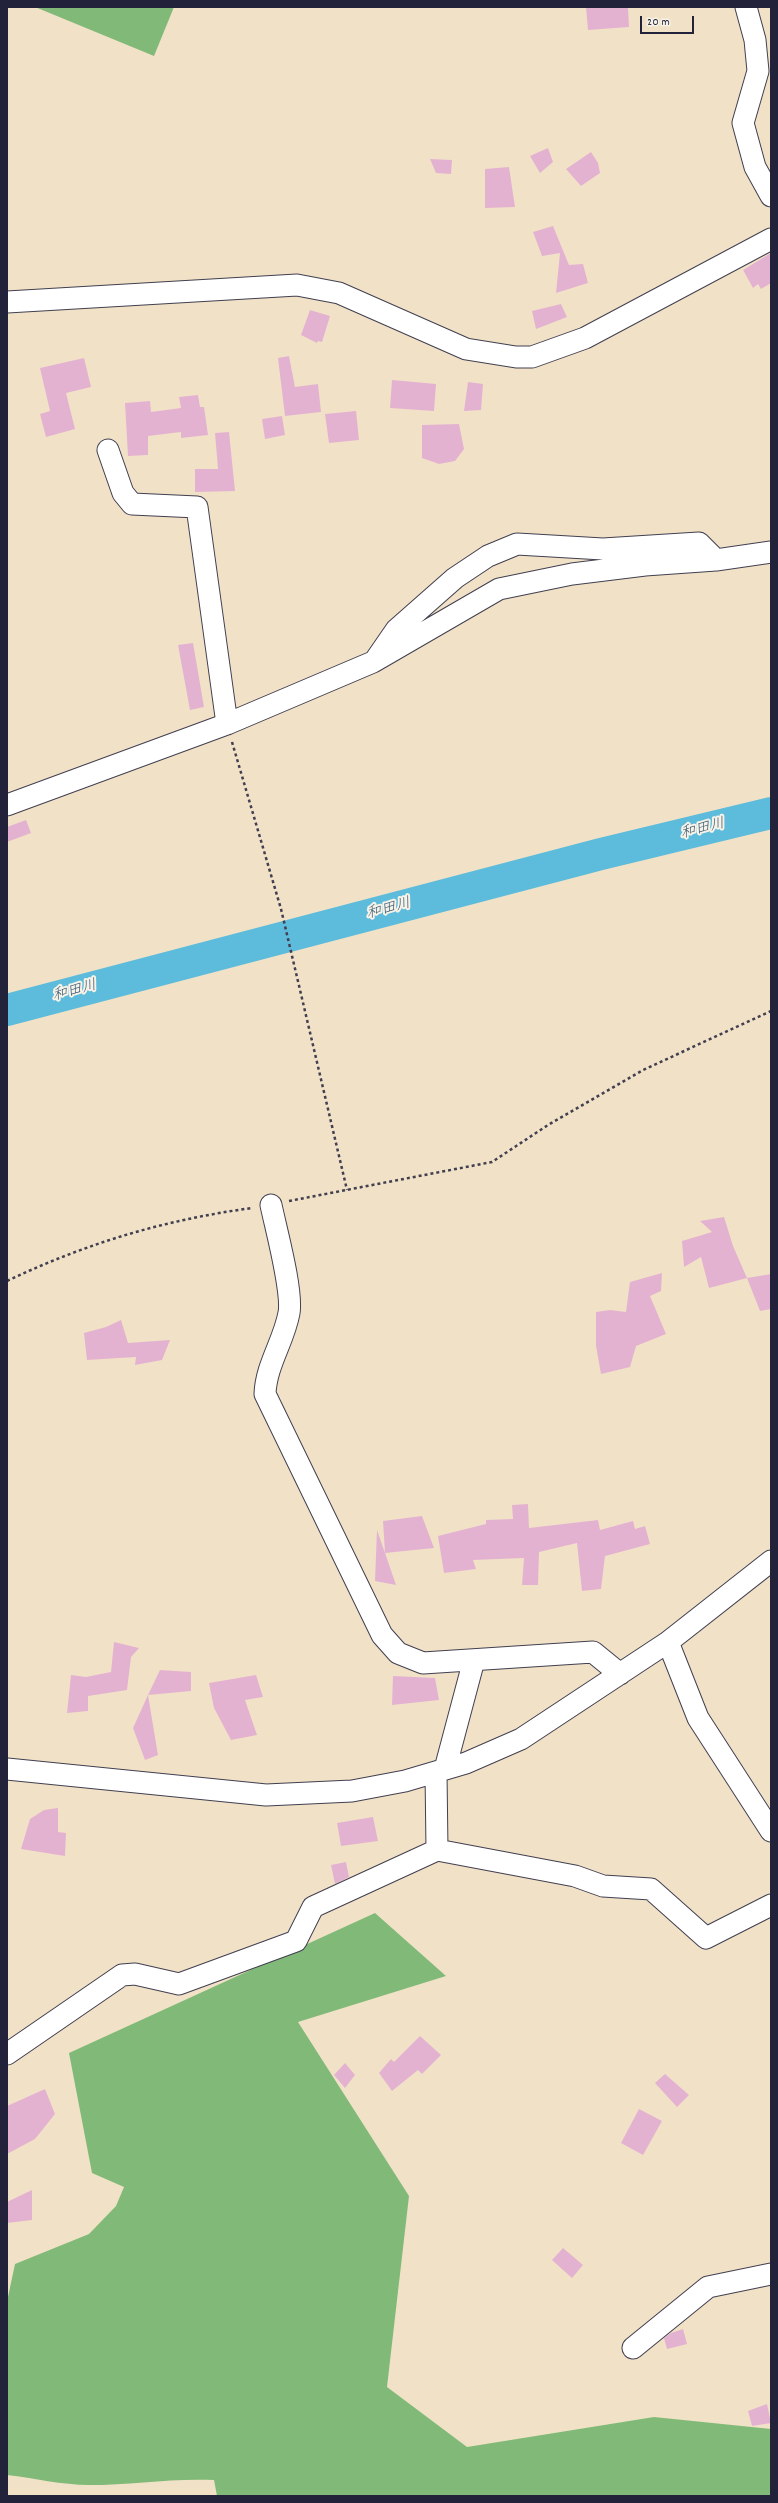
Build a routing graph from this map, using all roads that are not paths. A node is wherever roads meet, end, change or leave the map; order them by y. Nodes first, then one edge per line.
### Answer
1 (746, 7) edge
2 (771, 196) edge
3 (771, 239) edge
4 (7, 302) edge
5 (108, 450) dead end
6 (771, 552) edge
7 (716, 560) junction
8 (374, 662) junction
9 (227, 724) junction
10 (7, 805) edge
11 (271, 1205) road end
12 (771, 1561) edge
13 (668, 1642) junction
14 (474, 1660) junction
15 (620, 1674) junction
16 (7, 1769) edge
17 (441, 1770) junction
18 (771, 1831) edge
19 (437, 1850) junction
20 (771, 1905) edge
21 (7, 2054) edge
22 (771, 2274) edge
23 (633, 2348) dead end

1 - 2 street
3 - 4 street
5 - 9 street
6 - 7 street
7 - 8 street
7 - 8 street
8 - 9 street
9 - 10 street
11 - 14 street
12 - 13 street
13 - 15 street
13 - 18 street
14 - 15 street
14 - 17 street
15 - 17 street
16 - 17 street
17 - 19 street
19 - 20 street
19 - 21 street
22 - 23 street

